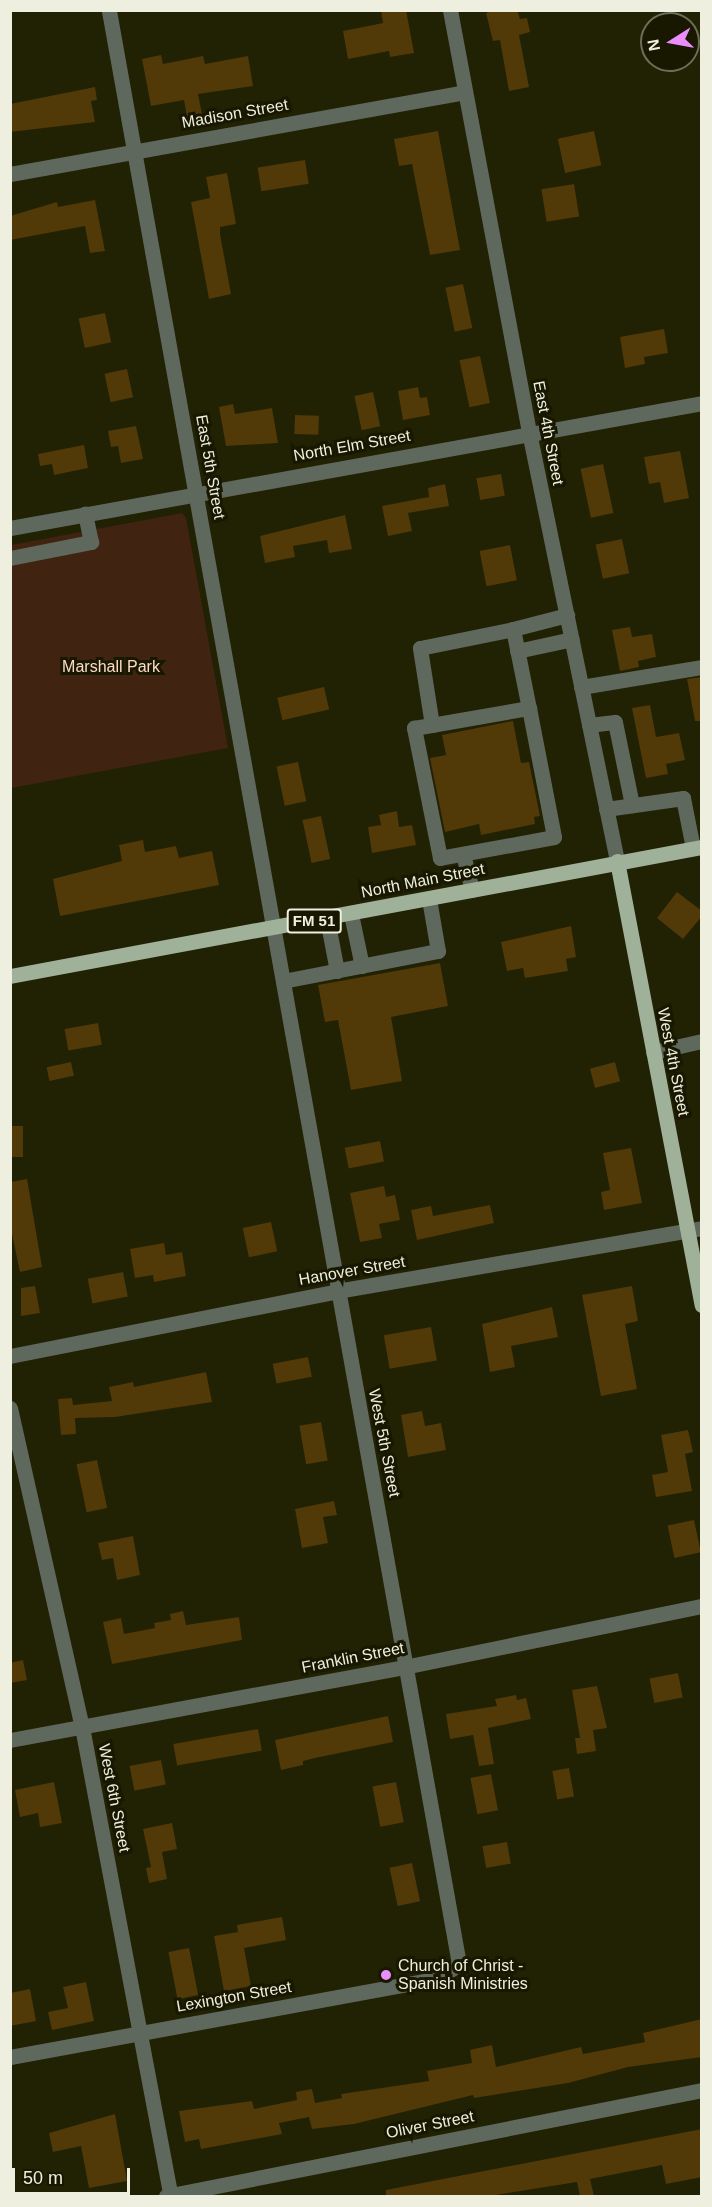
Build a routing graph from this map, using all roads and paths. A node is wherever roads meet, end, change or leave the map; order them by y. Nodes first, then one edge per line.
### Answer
1 (110, 10) edge
2 (450, 10) edge
3 (465, 92) junction
4 (136, 150) junction
5 (10, 174) edge
6 (702, 403) edge
7 (529, 432) junction
8 (196, 492) junction
9 (85, 514) junction
10 (10, 528) edge
11 (10, 558) edge
12 (567, 615) junction
13 (513, 629) junction
14 (572, 639) junction
15 (517, 651) junction
16 (702, 667) edge
17 (581, 687) junction
18 (529, 708) junction
19 (432, 725) junction
20 (589, 725) junction
21 (632, 805) junction
22 (606, 809) junction
23 (697, 847) edge
24 (463, 854) junction
25 (617, 861) junction
26 (472, 890) junction
27 (429, 898) junction
28 (351, 914) junction
29 (327, 919) junction
30 (274, 929) junction
31 (362, 966) junction
32 (337, 970) junction
33 (10, 976) edge
34 (283, 981) junction
35 (702, 1041) edge
36 (653, 1052) junction
37 (702, 1228) edge
38 (686, 1231) junction
39 (337, 1291) junction
40 (702, 1305) edge
41 (10, 1356) edge
42 (10, 1408) edge
43 (702, 1606) edge
44 (409, 1666) junction
45 (82, 1727) junction
46 (10, 1740) edge
47 (459, 1964) joint
48 (140, 2033) junction
49 (10, 2057) edge
50 (702, 2090) edge
51 (169, 2195) edge

1 - 4 street, East 5th Street
2 - 3 street, East 4th Street
3 - 4 street, Madison Street
3 - 7 street, East 4th Street
4 - 5 street, Madison Street
4 - 8 street, East 5th Street
6 - 7 street, North Elm Street
7 - 8 street, North Elm Street
7 - 12 street, East 4th Street
8 - 9 street, North Elm Street
8 - 30 street, East 5th Street
9 - 10 street, North Elm Street
9 - 11 street
12 - 13 street
12 - 14 street, East 4th Street
13 - 15 street
13 - 19 street
14 - 15 street
14 - 17 street, East 4th Street
15 - 18 street
16 - 17 street
17 - 20 street, East 4th Street
18 - 19 street
18 - 24 street
19 - 24 street
20 - 21 street
20 - 22 street, East 4th Street
21 - 22 street
21 - 23 street
22 - 25 street, East 4th Street
23 - 25 main road, North Main Street / FM 51
24 - 26 street
25 - 26 main road, North Main Street / FM 51
25 - 36 main road, West 4th Street
26 - 27 main road, North Main Street / FM 51
27 - 28 main road, North Main Street / FM 51
27 - 31 street
28 - 29 main road, North Main Street / FM 51
28 - 31 street
29 - 30 main road, North Main Street / FM 51
29 - 32 street
30 - 33 main road, North Main Street / FM 51
30 - 34 street, West 5th Street
31 - 32 street
32 - 34 street
34 - 39 street, West 5th Street
35 - 36 street
36 - 38 main road, West 4th Street
37 - 38 street, Hanover Street
38 - 39 street, Hanover Street
38 - 40 main road, West 4th Street
39 - 41 street, Hanover Street
39 - 44 street, West 5th Street
42 - 45 street, West 6th Street
43 - 44 street, Franklin Street
44 - 45 street, Franklin Street
44 - 47 street, West 5th Street
45 - 46 street, Franklin Street
45 - 48 street, West 6th Street
47 - 48 street, Lexington Street
48 - 49 street, Lexington Street
48 - 51 street, West 6th Street
50 - 51 street, Oliver Street

